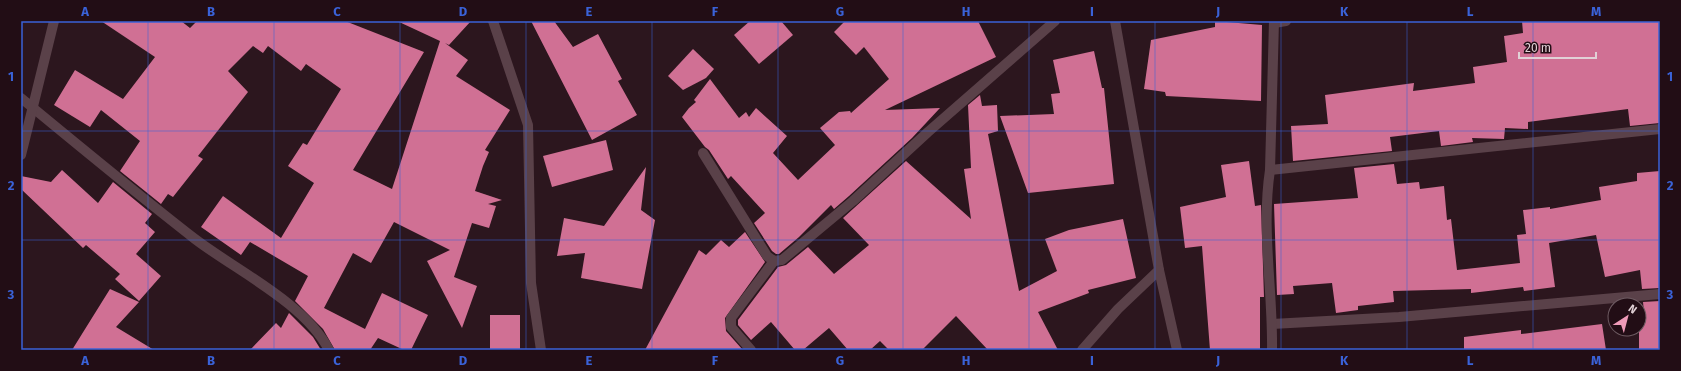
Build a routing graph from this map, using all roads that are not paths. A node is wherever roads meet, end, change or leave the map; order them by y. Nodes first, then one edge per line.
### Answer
1 (54, 21) edge
2 (492, 21) edge
3 (1054, 21) edge
4 (1115, 21) edge
5 (1286, 21) edge
6 (1274, 22) edge
7 (21, 98) edge
8 (33, 108) junction
9 (1660, 129) edge
10 (704, 153) dead end
11 (21, 154) edge
12 (1270, 170) junction
13 (774, 261) junction
14 (1159, 270) junction
15 (1660, 294) edge
16 (1272, 324) junction
17 (329, 350) edge
18 (541, 350) edge
19 (751, 350) edge
20 (1082, 350) edge
21 (1177, 350) edge
22 (1272, 350) edge

1 - 8 street
2 - 18 street
3 - 13 street
4 - 14 street
5 - 6 street
6 - 12 street
7 - 8 street
8 - 11 street
8 - 17 street
9 - 12 street
10 - 13 street
12 - 16 street
13 - 19 street
14 - 20 street
14 - 21 street
15 - 16 street
16 - 22 street

